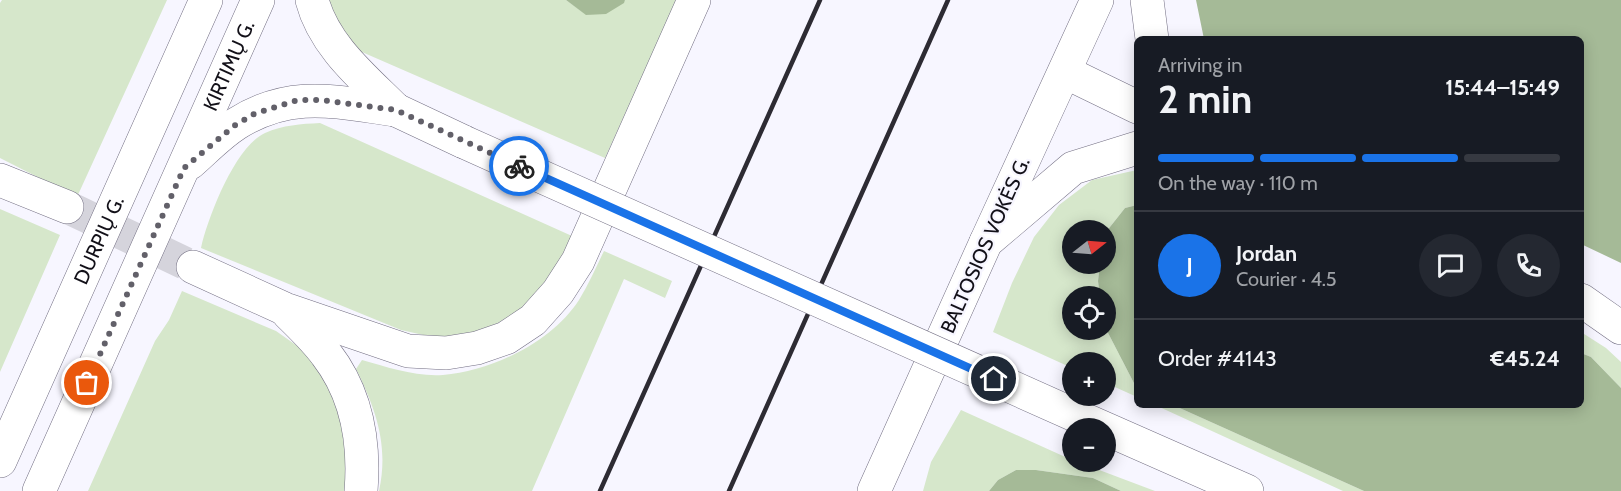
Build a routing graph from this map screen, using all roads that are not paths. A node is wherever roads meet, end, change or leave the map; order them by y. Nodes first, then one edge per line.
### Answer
1 (258, 0) edge
2 (312, 0) edge
3 (694, 0) edge
4 (1097, 0) edge
5 (1147, 0) edge
6 (202, 10) edge
7 (1152, 36) edge
8 (1065, 72) junction
9 (1134, 106) edge
10 (396, 110) junction
11 (1134, 149) edge
12 (184, 168) junction
13 (0, 180) edge
14 (67, 207) tunnel mouth
15 (986, 242) junction
16 (193, 267) tunnel mouth
17 (1584, 302) edge
18 (285, 309) junction
19 (1621, 328) edge
20 (0, 461) edge
21 (39, 491) edge
22 (361, 491) edge
23 (874, 491) edge
24 (1247, 491) edge

1 - 12 main road, KIRTIMŲ G.
2 - 10 main road
3 - 18 main road
4 - 8 main road, BALTOSIOS VOKĖS G.
5 - 7 main road
6 - 20 main road, DURPIŲ G.
8 - 9 main road
8 - 15 main road, BALTOSIOS VOKĖS G.
10 - 12 main road
10 - 24 main road, bridge
11 - 15 main road
12 - 21 main road, KIRTIMŲ G.
13 - 14 main road
15 - 23 main road, BALTOSIOS VOKĖS G.
16 - 18 main road
17 - 19 main road
18 - 22 main road

